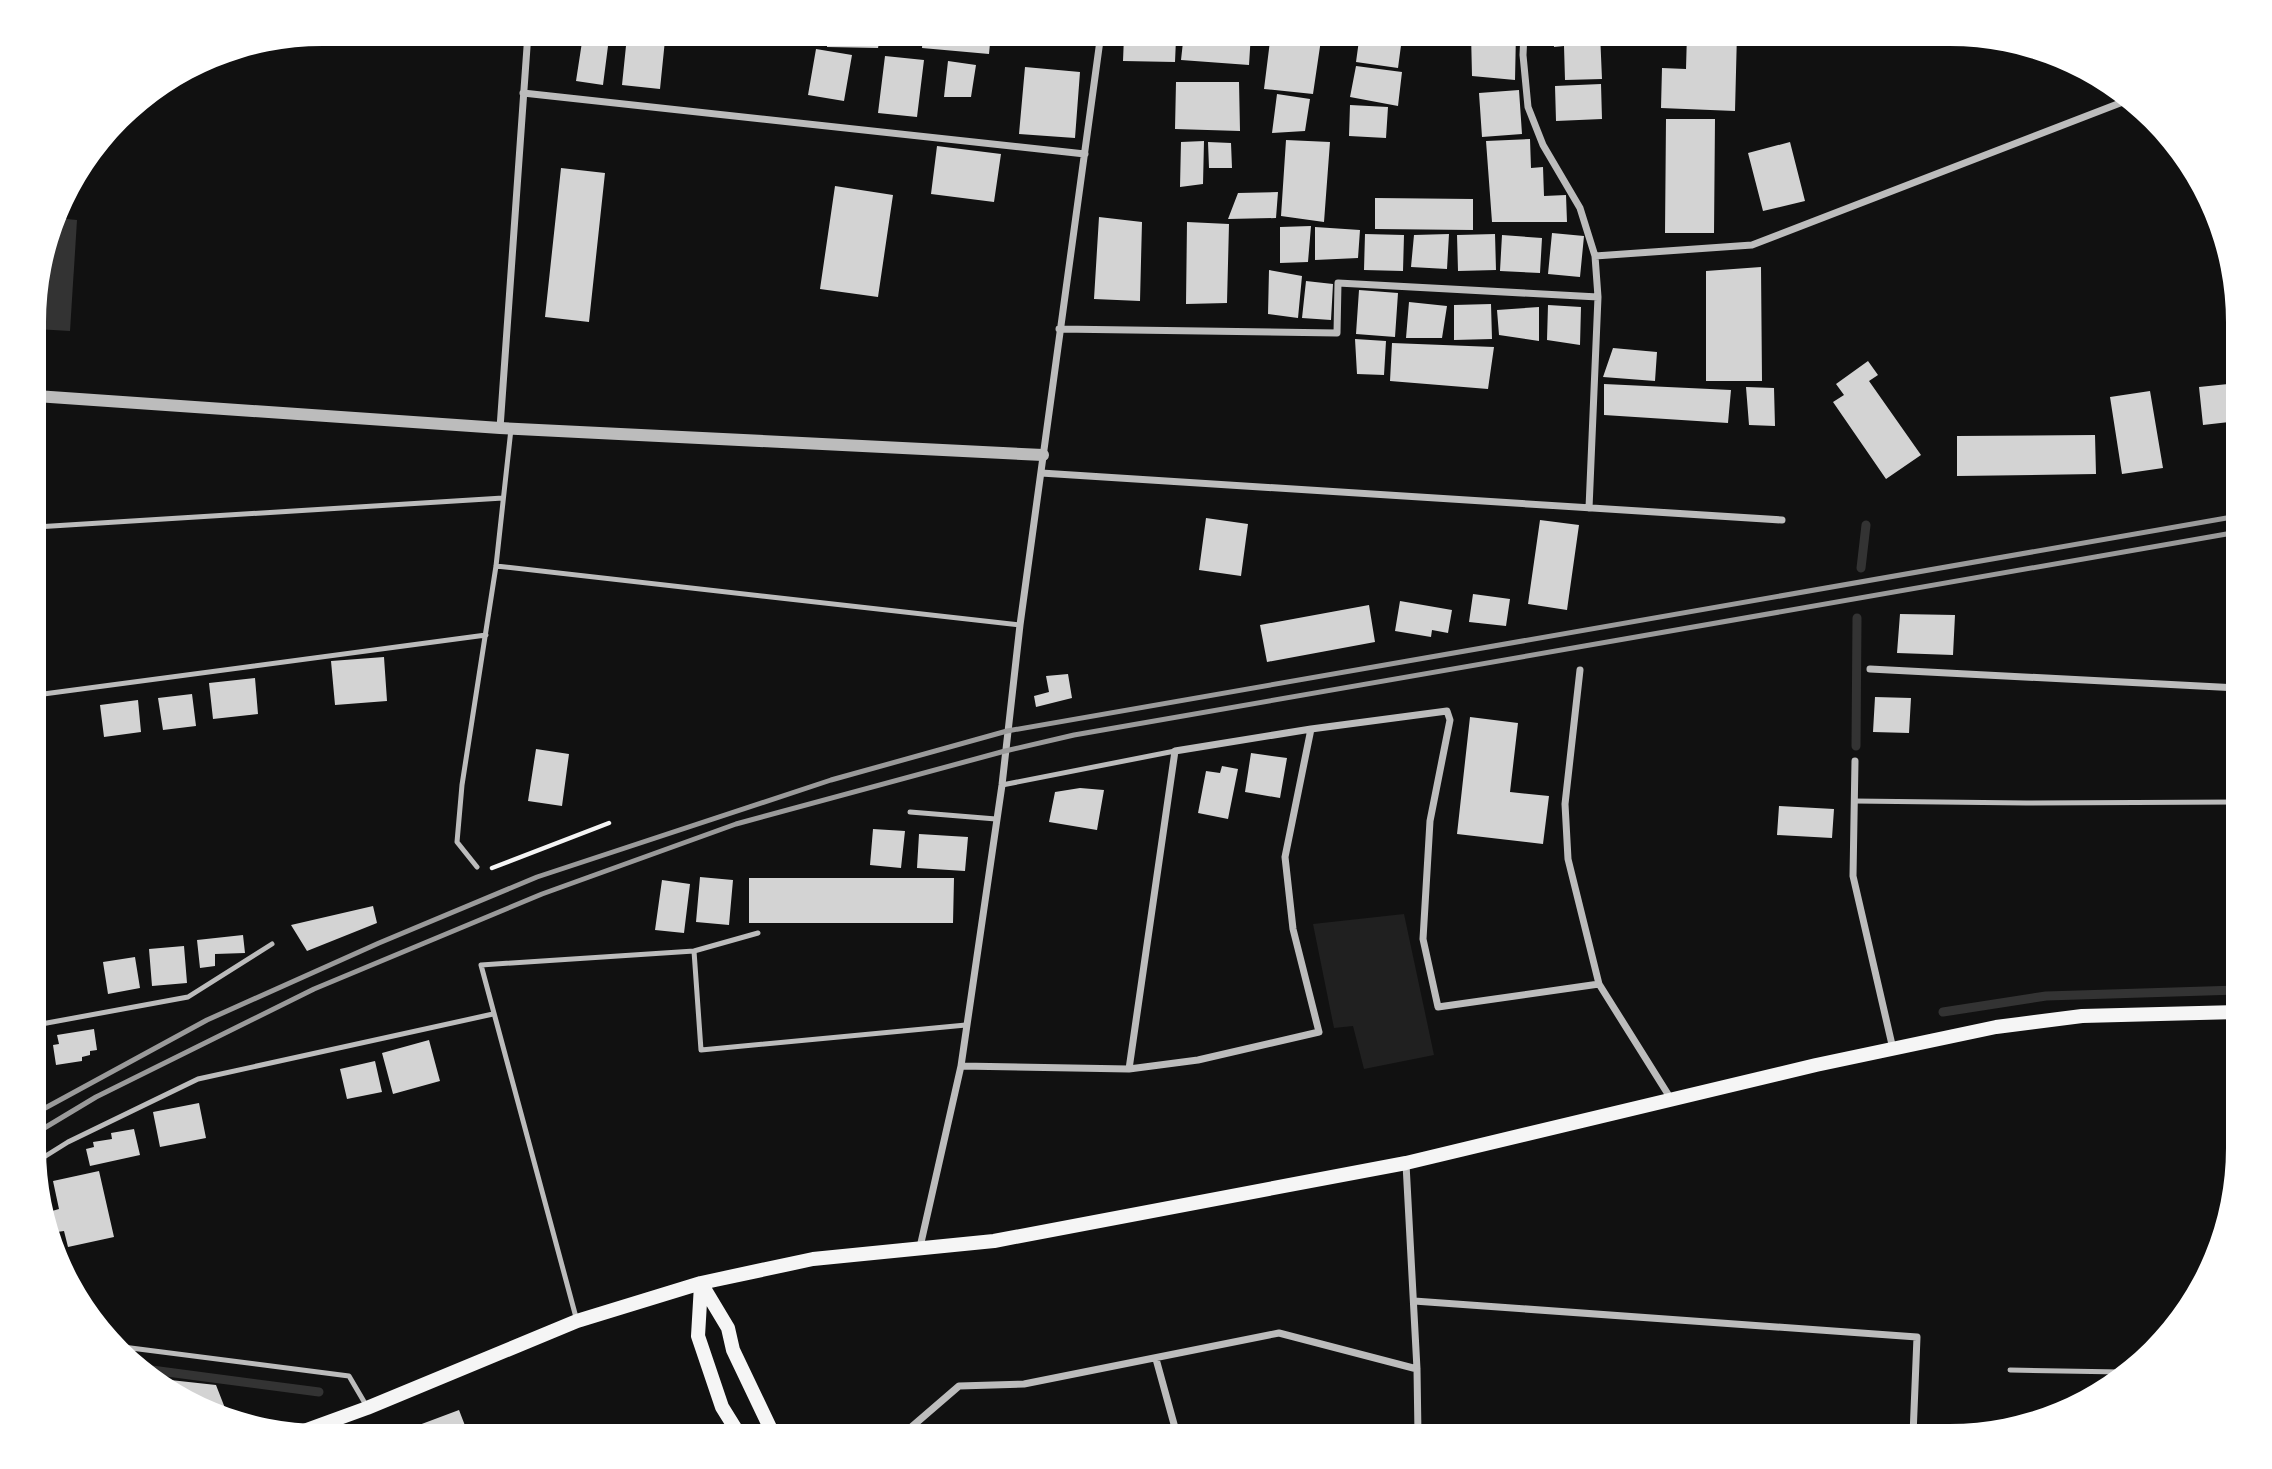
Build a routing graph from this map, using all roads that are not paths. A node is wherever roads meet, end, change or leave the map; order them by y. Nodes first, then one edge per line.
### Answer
1 (527, 46) edge
2 (1099, 46) edge
3 (1523, 46) edge
4 (523, 93) junction
5 (2120, 103) edge
6 (1085, 154) junction
7 (1595, 256) junction
8 (1598, 297) junction
9 (1059, 329) junction
10 (46, 397) edge
11 (506, 428) junction
12 (1043, 455) junction
13 (1041, 473) junction
14 (503, 498) junction
15 (1589, 508) junction
16 (1782, 520) dead end
17 (46, 526) edge
18 (496, 566) junction
19 (1020, 625) junction
20 (486, 635) junction
21 (1870, 669) dead end
22 (1580, 670) dead end
23 (2226, 687) edge
24 (46, 694) edge
25 (1311, 729) junction
26 (1175, 751) junction
27 (1855, 761) dead end
28 (1002, 785) junction
29 (1854, 801) junction
30 (2226, 802) edge
31 (910, 812) dead end
32 (996, 819) junction
33 (477, 867) road end
34 (758, 933) dead end
35 (272, 944) dead end
36 (694, 951) junction
37 (1599, 984) junction
38 (2226, 1012) edge
39 (493, 1014) junction
40 (46, 1024) edge
41 (966, 1025) junction
42 (1893, 1049) junction
43 (961, 1066) junction
44 (1129, 1069) junction
45 (1671, 1100) junction
46 (46, 1156) edge
47 (1406, 1163) junction
48 (920, 1247) junction
49 (701, 1283) junction
50 (1413, 1301) junction
51 (577, 1321) junction
52 (132, 1348) edge
53 (1156, 1359) junction
54 (1418, 1369) junction
55 (2010, 1370) dead end
56 (2112, 1372) edge
57 (367, 1408) junction
58 (322, 1424) edge
59 (733, 1424) edge
60 (768, 1424) edge
61 (915, 1424) edge
62 (1174, 1424) edge
63 (1418, 1424) edge
64 (1913, 1424) edge

1 - 4 street
2 - 6 street
3 - 7 street
4 - 6 street
4 - 11 street
5 - 7 street
6 - 9 street
7 - 8 street
8 - 9 street
8 - 15 street
9 - 12 street
10 - 11 street
11 - 12 street
11 - 14 lane
12 - 13 street
13 - 15 street
13 - 19 street
14 - 17 lane
14 - 18 lane
15 - 16 street
18 - 19 lane
18 - 20 lane
19 - 28 street
20 - 24 lane
20 - 33 lane
21 - 23 street
22 - 37 street
25 - 26 street
25 - 37 street
25 - 44 street
26 - 28 lane
26 - 44 street
27 - 29 street
28 - 32 street
29 - 30 lane
29 - 42 street
31 - 32 lane
32 - 41 street
34 - 36 lane
35 - 40 lane
36 - 39 lane
36 - 41 lane
37 - 45 street
38 - 42 main road
39 - 46 lane
39 - 51 lane
41 - 43 street
42 - 45 main road
43 - 44 street
43 - 48 street
45 - 47 main road
47 - 48 main road
47 - 50 street
48 - 49 main road
49 - 51 main road
49 - 59 main road
49 - 60 main road
50 - 54 street
50 - 64 street
51 - 57 main road
52 - 57 lane
53 - 54 street
53 - 61 street
53 - 62 street
54 - 63 street
55 - 56 lane
57 - 58 main road

